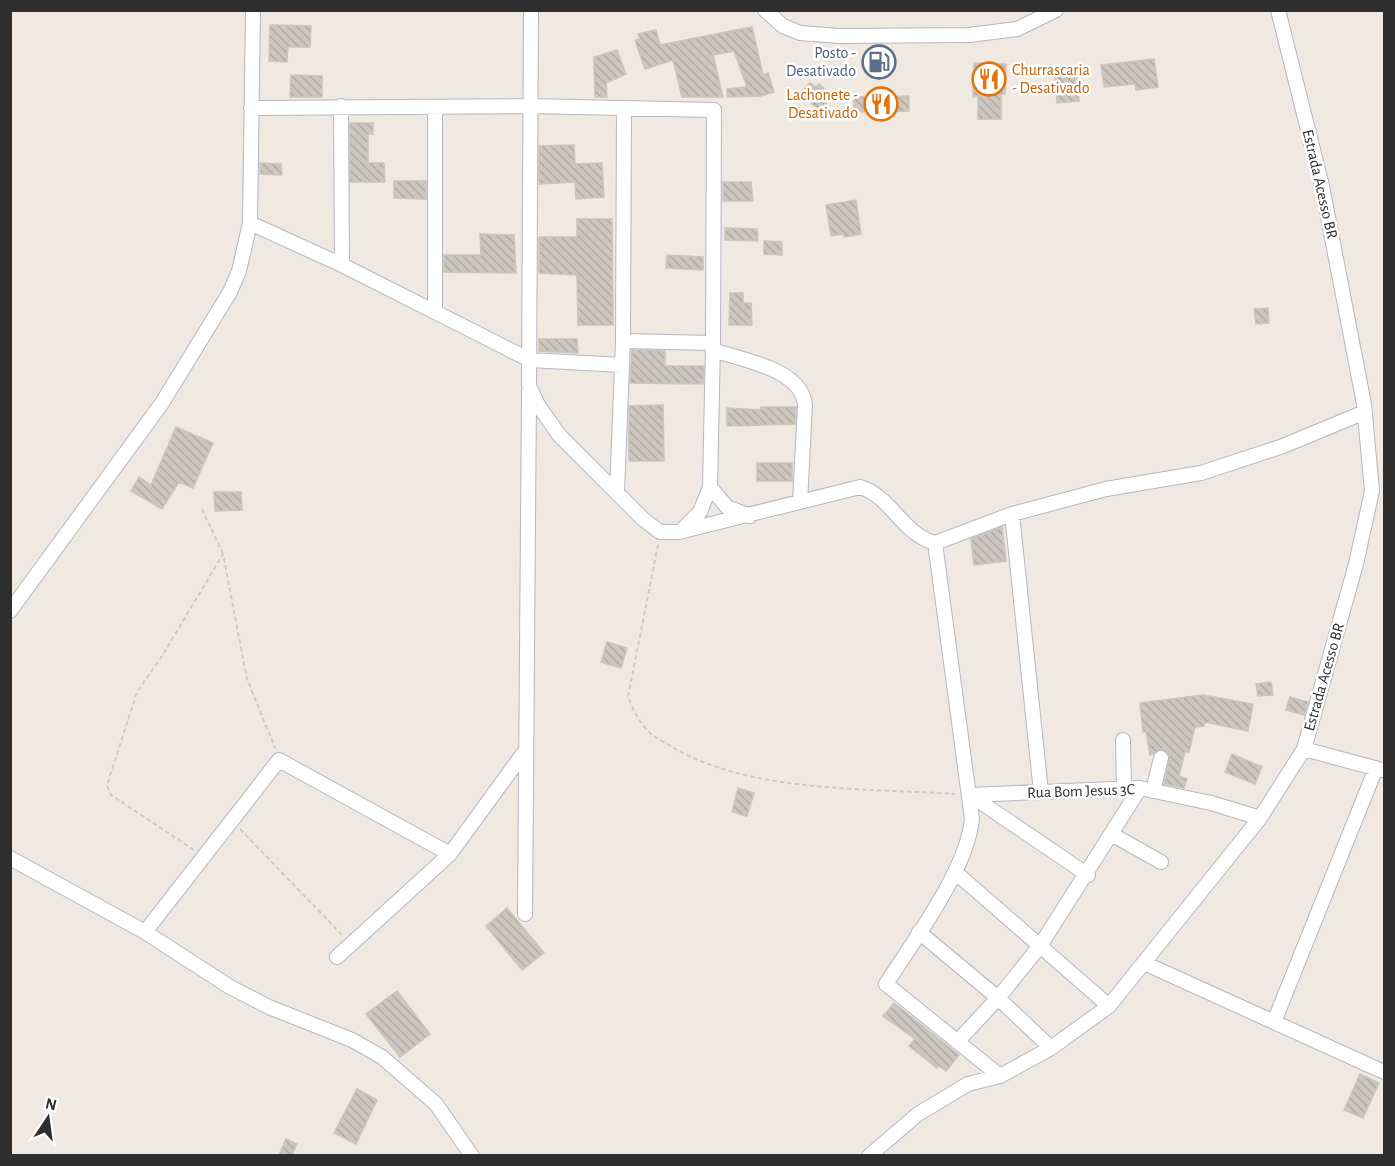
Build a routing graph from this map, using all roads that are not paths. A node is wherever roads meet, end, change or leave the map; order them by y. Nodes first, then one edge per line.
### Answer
1 (253, 10) edge
2 (531, 10) edge
3 (765, 10) edge
4 (1056, 10) edge
5 (1278, 10) edge
6 (341, 106) junction
7 (530, 106) junction
8 (435, 107) junction
9 (251, 108) junction
10 (624, 109) junction
11 (249, 223) junction
12 (342, 265) junction
13 (435, 311) junction
14 (623, 341) junction
15 (713, 347) junction
16 (530, 360) junction
17 (622, 365) junction
18 (529, 386) junction
19 (1365, 412) junction
20 (710, 487) junction
21 (617, 492) junction
22 (800, 502) junction
23 (1012, 514) junction
24 (750, 516) junction
25 (679, 532) junction
26 (935, 543) junction
27 (10, 611) edge
28 (1123, 740) dead end
29 (1304, 749) junction
30 (525, 751) junction
31 (1161, 758) dead end
32 (1380, 769) edge
33 (1124, 789) junction
34 (1147, 790) junction
35 (1041, 792) junction
36 (970, 795) junction
37 (1260, 818) junction
38 (1113, 835) junction
39 (450, 854) junction
40 (10, 858) edge
41 (1161, 862) dead end
42 (955, 872) junction
43 (1088, 875) junction
44 (525, 914) dead end
45 (145, 932) junction
46 (919, 932) junction
47 (1040, 946) junction
48 (336, 957) dead end
49 (1144, 963) junction
50 (998, 998) junction
51 (1109, 1006) junction
52 (1274, 1022) junction
53 (957, 1042) junction
54 (1051, 1048) junction
55 (1384, 1072) edge
56 (1000, 1076) junction
57 (471, 1155) edge
58 (869, 1155) edge

1 - 9 street
2 - 7 street
3 - 4 street
5 - 19 street, Estrada Acesso BR
6 - 8 street
6 - 9 street
6 - 12 street
7 - 8 street
7 - 10 street
7 - 16 street
8 - 13 street
9 - 11 street
10 - 14 street
10 - 15 street
11 - 12 street
11 - 27 street
12 - 13 street
13 - 16 street
14 - 15 street
14 - 17 street
15 - 20 street
15 - 22 street
16 - 17 street
16 - 18 street
17 - 21 street
18 - 21 street
18 - 30 street
19 - 23 street
19 - 29 street, Estrada Acesso BR
20 - 24 street
20 - 25 street
21 - 25 street
22 - 24 street
22 - 26 street
23 - 26 street
23 - 35 street
24 - 25 street
26 - 36 street
28 - 33 street
29 - 32 street
29 - 37 street, Estrada Acesso BR
30 - 39 street
30 - 44 street
31 - 34 street
32 - 52 street
33 - 34 street, Rua Bom Jesus 3C
33 - 35 street, Rua Bom Jesus 3C
34 - 37 street, Rua Bom Jesus 3C
34 - 38 street
35 - 36 street, Rua Bom Jesus 3C
36 - 42 street
36 - 43 street
37 - 49 street, Estrada Acesso BR
38 - 41 street
38 - 43 street
39 - 45 street
39 - 48 street
40 - 45 street
42 - 46 street
42 - 47 street
43 - 47 street
45 - 57 street
46 - 50 street
46 - 53 street
47 - 50 street
47 - 51 street
49 - 51 street, Estrada Acesso BR
49 - 52 street
50 - 53 street
50 - 54 street
51 - 54 street, Estrada Acesso BR
52 - 55 street
53 - 56 street
54 - 56 street, Estrada Acesso BR
56 - 58 street, Estrada Acesso BR

